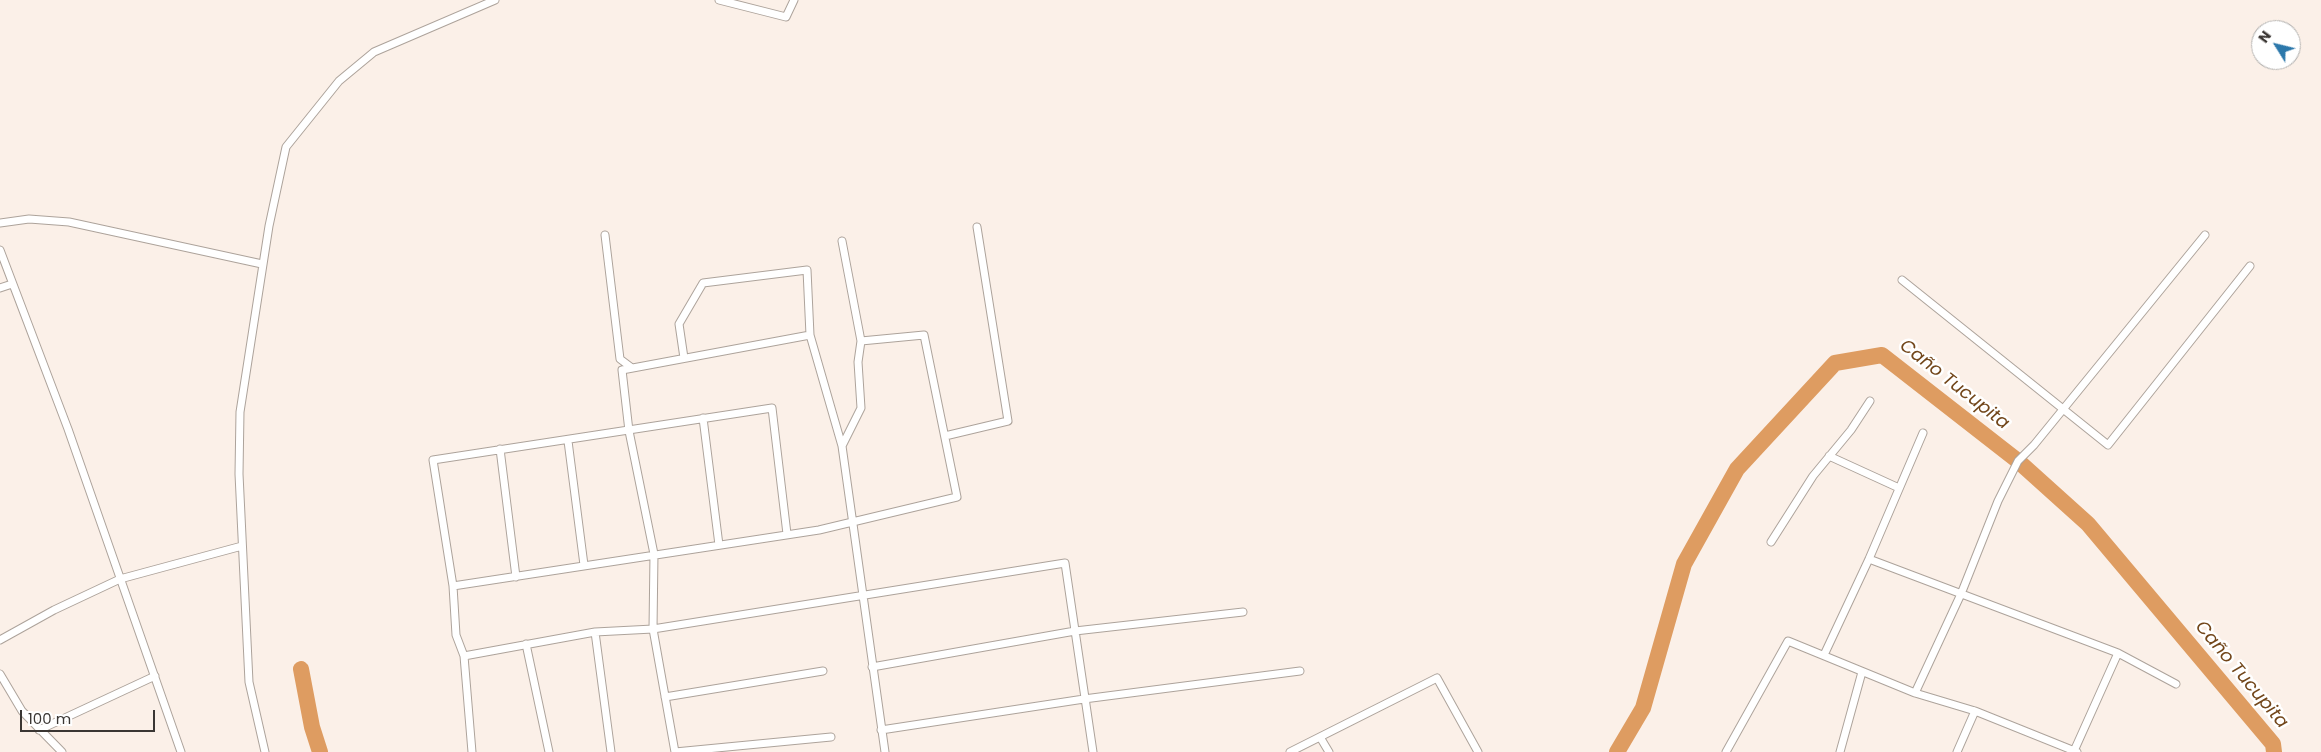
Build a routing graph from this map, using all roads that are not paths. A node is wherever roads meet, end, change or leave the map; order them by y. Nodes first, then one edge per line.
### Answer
1 (495, 0) edge
2 (719, 0) edge
3 (794, 0) edge
4 (0, 223) edge
5 (977, 227) dead end
6 (2205, 235) dead end
7 (605, 236) dead end
8 (842, 240) dead end
9 (0, 250) edge
10 (262, 264) junction
11 (2250, 266) dead end
12 (1902, 280) dead end
13 (12, 284) junction
14 (0, 288) edge
15 (810, 335) junction
16 (861, 341) junction
17 (684, 358) junction
18 (632, 368) junction
19 (1870, 401) dead end
20 (2062, 408) junction
21 (704, 418) junction
22 (629, 431) junction
23 (1923, 433) dead end
24 (945, 436) junction
25 (568, 441) junction
26 (842, 446) junction
27 (500, 449) junction
28 (1829, 456) junction
29 (1899, 488) junction
30 (851, 523) junction
31 (787, 534) junction
32 (1771, 542) dead end
33 (719, 545) junction
34 (242, 546) junction
35 (654, 554) junction
36 (1869, 559) junction
37 (584, 566) junction
38 (516, 577) junction
39 (120, 579) junction
40 (453, 586) junction
41 (1961, 594) junction
42 (862, 595) junction
43 (1243, 612) dead end
44 (653, 628) junction
45 (1075, 631) junction
46 (595, 632) junction
47 (0, 640) edge
48 (526, 644) junction
49 (2118, 653) junction
50 (1824, 655) junction
51 (464, 656) junction
52 (872, 667) junction
53 (823, 671) dead end
54 (1300, 671) dead end
55 (1862, 672) junction
56 (0, 674) edge
57 (155, 676) junction
58 (2176, 684) dead end
59 (1915, 693) junction
60 (665, 696) junction
61 (1084, 699) junction
62 (1975, 711) junction
63 (39, 730) junction
64 (882, 730) junction
65 (831, 737) dead end
66 (1320, 737) junction
67 (62, 752) edge
68 (181, 752) edge
69 (264, 752) edge
70 (472, 752) edge
71 (549, 752) edge
72 (611, 752) edge
73 (885, 752) edge
74 (1093, 752) edge
75 (1290, 752) edge
76 (1329, 752) edge
77 (1478, 752) edge
78 (1726, 752) edge
79 (1840, 752) edge
80 (1957, 752) edge
81 (2076, 752) edge

1 - 10 street
2 - 3 street
4 - 10 street
5 - 24 street
6 - 20 street
7 - 18 street
8 - 16 street
9 - 13 street
10 - 34 street
11 - 20 street
12 - 20 street
13 - 14 street
13 - 39 street
15 - 17 street
15 - 17 street
15 - 26 street
16 - 24 street
16 - 26 street
17 - 18 street
18 - 22 street
19 - 28 street
20 - 41 street
21 - 22 street
21 - 31 street
21 - 33 street
22 - 25 street
22 - 35 street
23 - 29 street
24 - 30 street
25 - 27 street
25 - 37 street
26 - 30 street
27 - 38 street
27 - 40 street
28 - 29 street
28 - 32 street
29 - 36 street
30 - 31 street
30 - 42 street
31 - 33 street
33 - 35 street
34 - 39 street
34 - 69 street
35 - 37 street
35 - 44 street
36 - 41 street
36 - 50 street
37 - 38 street
38 - 40 street
39 - 47 street
39 - 57 street
40 - 51 street
41 - 49 street
41 - 59 street
42 - 44 street
42 - 45 street
42 - 52 street
43 - 45 street
44 - 46 street
44 - 60 street
45 - 52 street
45 - 61 street
46 - 48 street
46 - 72 street
48 - 51 street
48 - 71 street
49 - 58 street
49 - 81 street
50 - 55 street
50 - 78 street
51 - 70 street
52 - 64 street
53 - 60 street
54 - 61 street
55 - 59 street
55 - 79 street
56 - 63 street
57 - 63 street
57 - 68 street
59 - 62 street
60 - 65 street
61 - 64 street
61 - 74 street
62 - 80 street
62 - 81 street
63 - 67 street
64 - 73 street
66 - 75 street
66 - 76 street
66 - 77 street

